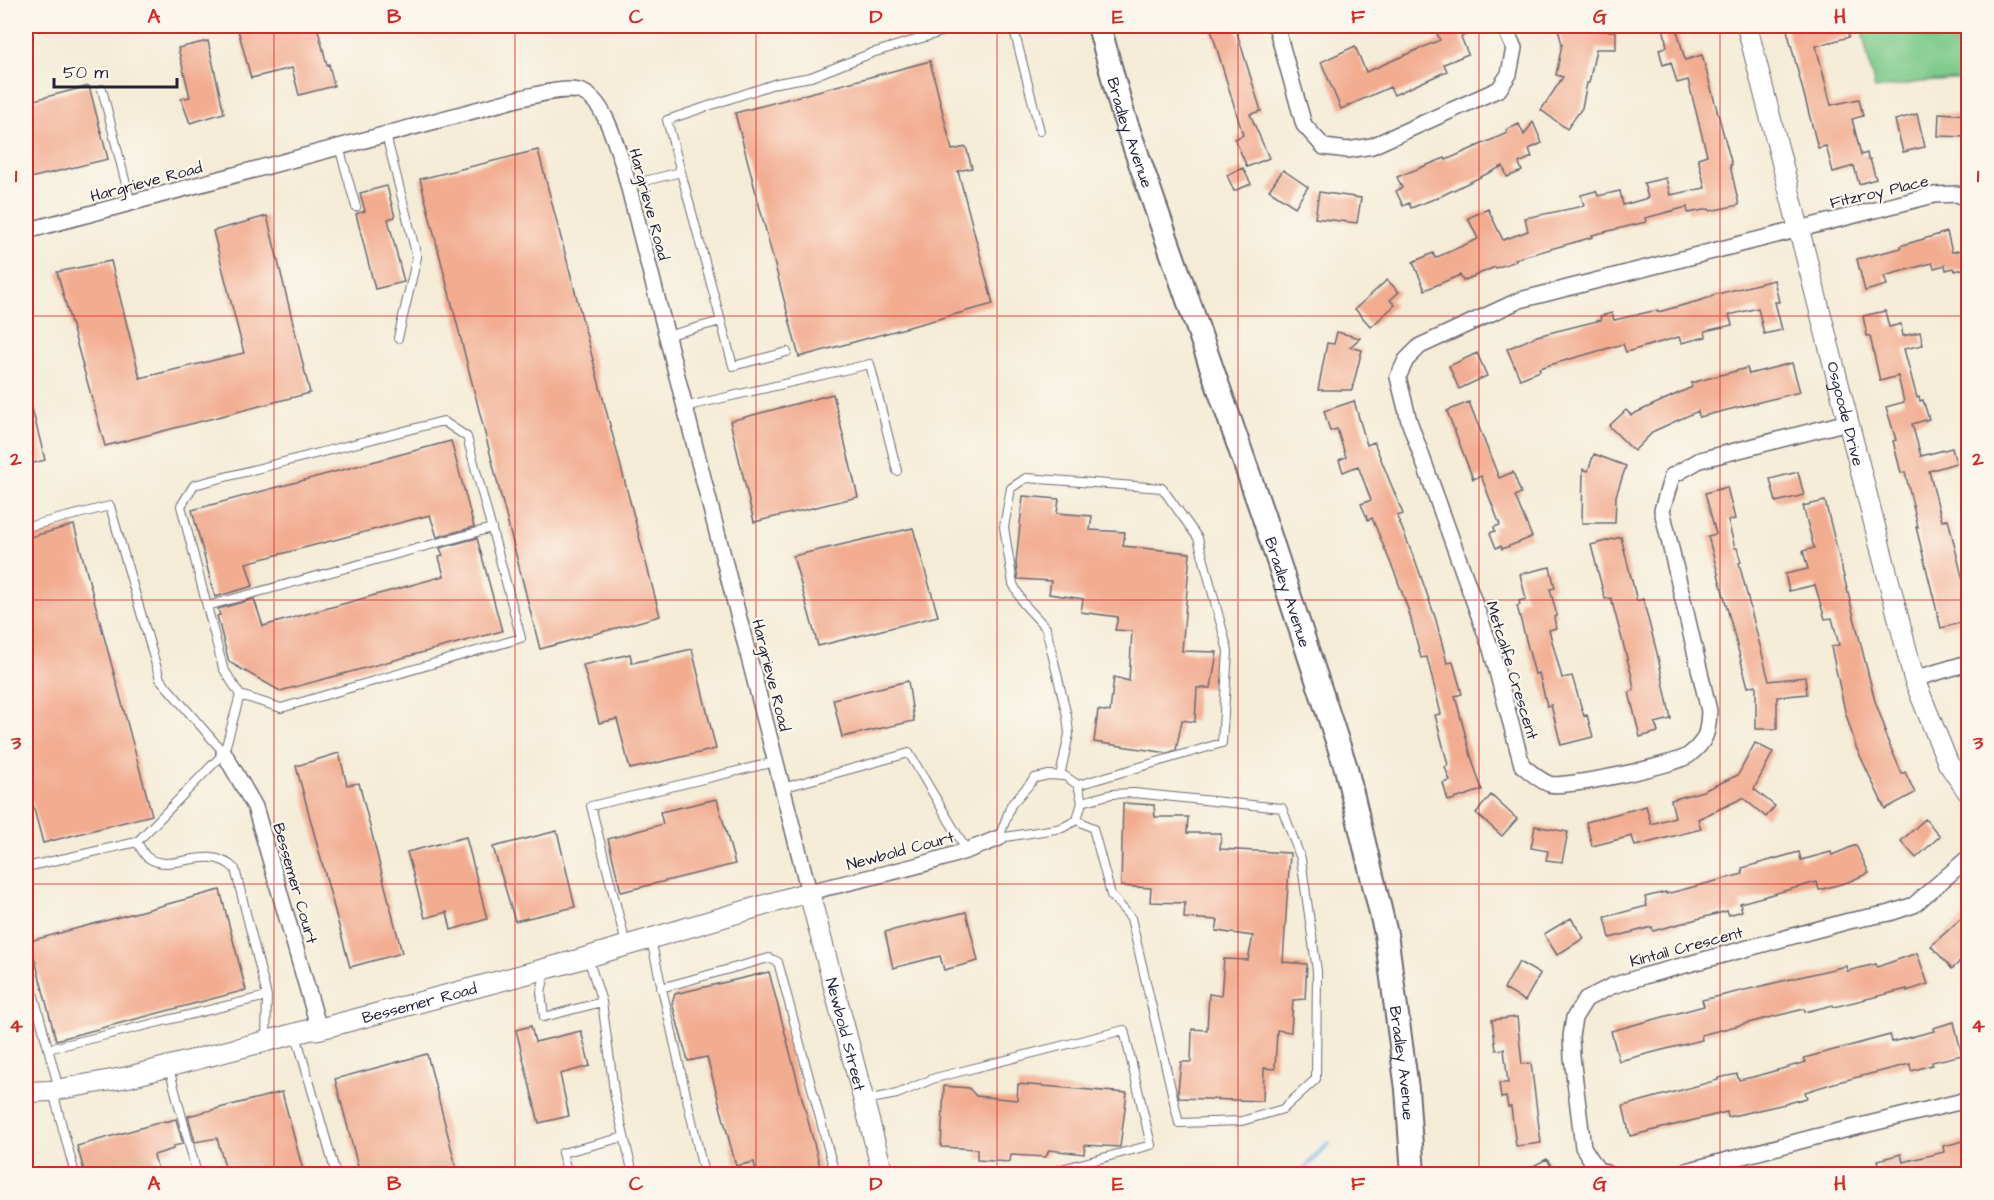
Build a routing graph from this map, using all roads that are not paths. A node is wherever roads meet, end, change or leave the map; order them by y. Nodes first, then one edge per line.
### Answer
1 (962, 26) edge
2 (1013, 26) edge
3 (1099, 26) edge
4 (1276, 26) edge
5 (1504, 26) edge
6 (1747, 26) edge
7 (102, 89) dead end
8 (1040, 131) dead end
9 (386, 135) junction
10 (339, 147) junction
11 (681, 172) junction
12 (628, 185) junction
13 (1968, 199) edge
14 (131, 204) junction
15 (356, 207) dead end
16 (1798, 228) junction
17 (26, 231) edge
18 (721, 321) junction
19 (666, 336) junction
20 (398, 338) dead end
21 (787, 352) dead end
22 (684, 407) junction
23 (1848, 422) junction
24 (897, 471) dead end
25 (26, 527) edge
26 (492, 528) junction
27 (207, 606) junction
28 (1968, 663) edge
29 (1914, 679) junction
30 (240, 695) junction
31 (224, 753) junction
32 (775, 762) junction
33 (1060, 776) junction
34 (1078, 785) junction
35 (782, 788) junction
36 (1968, 792) edge
37 (1082, 802) junction
38 (1077, 820) junction
39 (999, 838) junction
40 (137, 842) junction
41 (967, 851) junction
42 (1968, 858) edge
43 (26, 867) edge
44 (809, 892) junction
45 (650, 939) junction
46 (626, 946) junction
47 (588, 957) junction
48 (26, 966) edge
49 (546, 969) junction
50 (661, 988) junction
51 (267, 996) junction
52 (602, 1002) junction
53 (319, 1029) junction
54 (296, 1033) junction
55 (266, 1041) junction
56 (48, 1049) junction
57 (169, 1066) junction
58 (56, 1090) junction
59 (26, 1092) edge
60 (1968, 1098) edge
61 (863, 1101) junction
62 (624, 1137) junction
63 (75, 1174) edge
64 (197, 1174) edge
65 (336, 1174) edge
66 (568, 1174) edge
67 (633, 1174) edge
68 (704, 1174) edge
69 (835, 1174) edge
70 (883, 1174) edge
71 (1043, 1174) edge
72 (1413, 1174) edge
73 (1608, 1174) edge
74 (1675, 1174) edge

1 - 11 lane
2 - 8 lane
3 - 72 main road, Bradley Avenue
4 - 5 street
6 - 16 street, Osgoode Drive
7 - 14 lane
9 - 10 street, Hargrieve Road
9 - 12 street, Hargrieve Road
9 - 20 lane
10 - 14 street, Hargrieve Road
10 - 15 lane
11 - 12 lane
11 - 18 lane
12 - 19 street, Hargrieve Road
13 - 16 street, Fitzroy Place
14 - 17 street, Hargrieve Road
16 - 23 street, Osgoode Drive
16 - 23 street, Metcalfe Crescent
18 - 19 lane
18 - 21 lane
19 - 22 street, Hargrieve Road
22 - 24 lane
22 - 32 street, Hargrieve Road
23 - 29 street, Osgoode Drive
25 - 31 lane
26 - 27 lane
26 - 27 lane
26 - 30 lane
27 - 30 lane
28 - 29 street
29 - 36 street, Osgoode Drive
30 - 31 lane
31 - 40 lane
31 - 53 street, Bessemer Court
32 - 35 street, Hargrieve Road
32 - 46 lane
33 - 34 lane
33 - 34 lane
33 - 39 lane
34 - 37 lane
35 - 41 lane
35 - 44 street, Hargrieve Road
37 - 38 lane
37 - 38 lane
38 - 39 lane
39 - 41 street, Newbold Court
40 - 43 lane
40 - 51 lane
41 - 44 street, Newbold Court
42 - 73 street, Kintail Crescent
44 - 45 street, Bessemer Road
44 - 61 street, Newbold Street
45 - 46 street, Bessemer Road
45 - 50 lane
46 - 47 street, Bessemer Road
47 - 49 street, Bessemer Road
47 - 52 lane
48 - 56 lane
49 - 52 lane
49 - 53 street, Bessemer Road
50 - 68 lane
50 - 69 lane
51 - 55 lane
51 - 56 lane
52 - 62 lane
53 - 54 street, Bessemer Road
54 - 55 street, Bessemer Road
54 - 65 lane
55 - 57 street, Bessemer Road
56 - 58 lane
57 - 58 street, Bessemer Road
57 - 64 lane
58 - 59 street, Bessemer Road
58 - 63 lane
60 - 74 street
61 - 70 street, Newbold Street
61 - 71 lane
62 - 66 lane
62 - 67 lane

